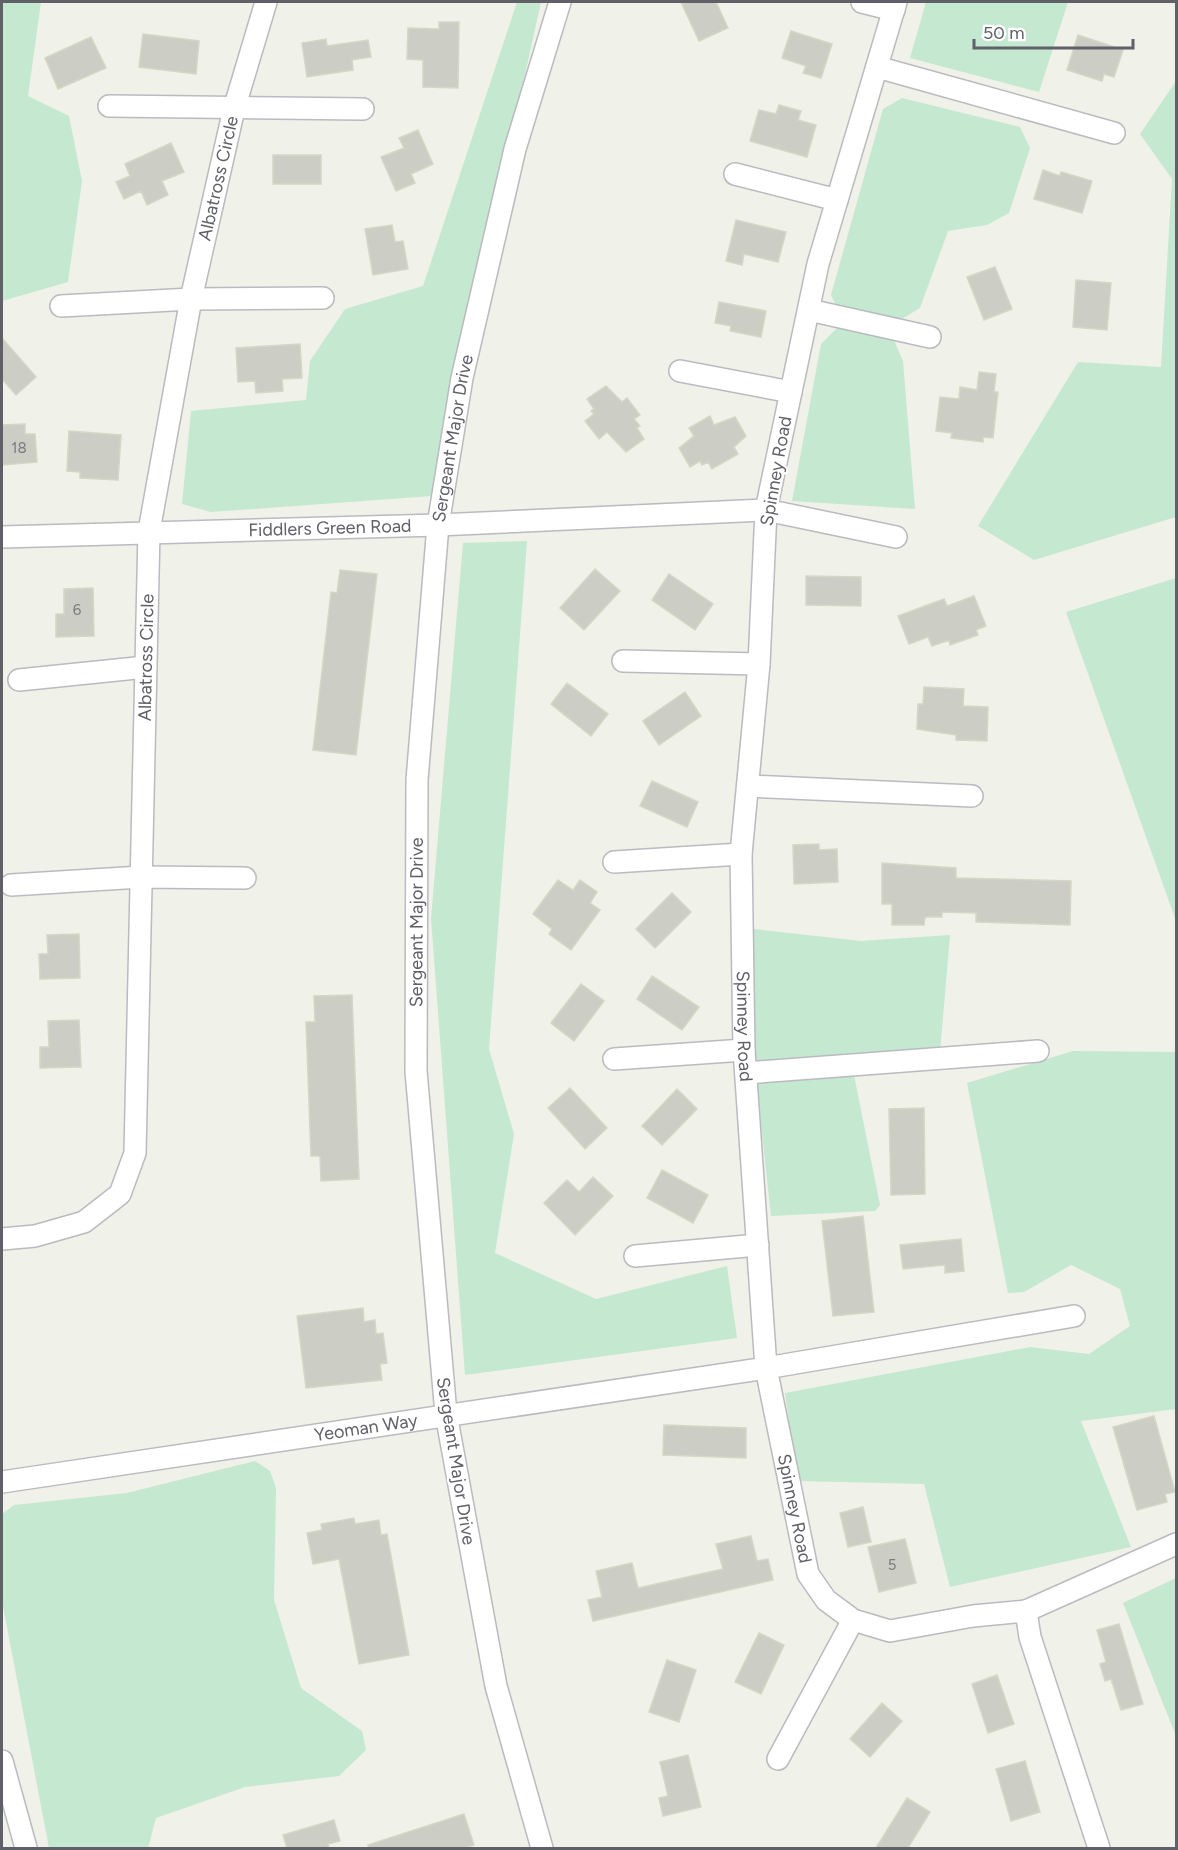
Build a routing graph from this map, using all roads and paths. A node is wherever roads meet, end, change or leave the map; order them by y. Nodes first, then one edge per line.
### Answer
1 (266, 2) edge
2 (560, 2) edge
3 (862, 2) edge
4 (895, 6) edge
5 (877, 67) junction
6 (110, 106) dead end
7 (234, 109) junction
8 (363, 109) dead end
9 (1114, 134) dead end
10 (735, 174) dead end
11 (837, 200) junction
12 (323, 298) dead end
13 (191, 299) junction
14 (61, 306) dead end
15 (808, 310) junction
16 (930, 337) dead end
17 (680, 371) dead end
18 (791, 392) junction
19 (766, 510) junction
20 (438, 525) junction
21 (148, 531) junction
22 (2, 537) edge
23 (896, 537) dead end
24 (623, 661) dead end
25 (759, 664) junction
26 (146, 667) junction
27 (19, 680) dead end
28 (748, 786) junction
29 (972, 796) dead end
30 (741, 854) junction
31 (614, 862) dead end
32 (141, 877) junction
33 (245, 878) dead end
34 (11, 885) dead end
35 (744, 1050) junction
36 (1038, 1051) dead end
37 (614, 1059) dead end
38 (746, 1073) junction
39 (2, 1239) edge
40 (758, 1245) junction
41 (635, 1256) dead end
42 (1074, 1316) dead end
43 (766, 1368) junction
44 (446, 1414) junction
45 (2, 1482) edge
46 (1176, 1544) edge
47 (1026, 1611) junction
48 (853, 1620) junction
49 (778, 1759) dead end
50 (2, 1761) edge
51 (26, 1848) edge
52 (542, 1848) edge
53 (1100, 1848) edge

1 - 7 street, Albatross Circle
2 - 20 street, Sergeant Major Drive
3 - 4 street
4 - 5 street, Spinney Road
5 - 9 street
5 - 11 street, Spinney Road
6 - 7 street
7 - 8 street
7 - 13 street, Albatross Circle
10 - 11 street
11 - 15 street, Spinney Road
12 - 13 street
13 - 14 street
13 - 21 street, Albatross Circle
15 - 16 street
15 - 18 street, Spinney Road
17 - 18 street
18 - 19 street, Spinney Road
19 - 20 street, Fiddlers Green Road
19 - 23 street, Fiddlers Green Road
19 - 25 street, Spinney Road
20 - 21 street, Fiddlers Green Road
20 - 44 street, Sergeant Major Drive
21 - 22 street, Fiddlers Green Road
21 - 26 street, Albatross Circle
24 - 25 street
25 - 28 street, Spinney Road
26 - 27 street
26 - 32 street, Albatross Circle
28 - 29 street
28 - 30 street, Spinney Road
30 - 31 street
30 - 35 street, Spinney Road
32 - 33 street
32 - 34 street
32 - 39 street, Albatross Circle
35 - 37 street
35 - 38 street, Spinney Road
36 - 38 street
38 - 40 street, Spinney Road
40 - 41 street
40 - 43 street, Spinney Road
42 - 43 street, Yeoman Way
43 - 44 street, Yeoman Way
43 - 48 street, Spinney Road
44 - 45 street, Yeoman Way
44 - 52 street, Sergeant Major Drive
46 - 47 street, Spinney Road
47 - 48 street, Spinney Road
47 - 53 street
48 - 49 street
50 - 51 street

